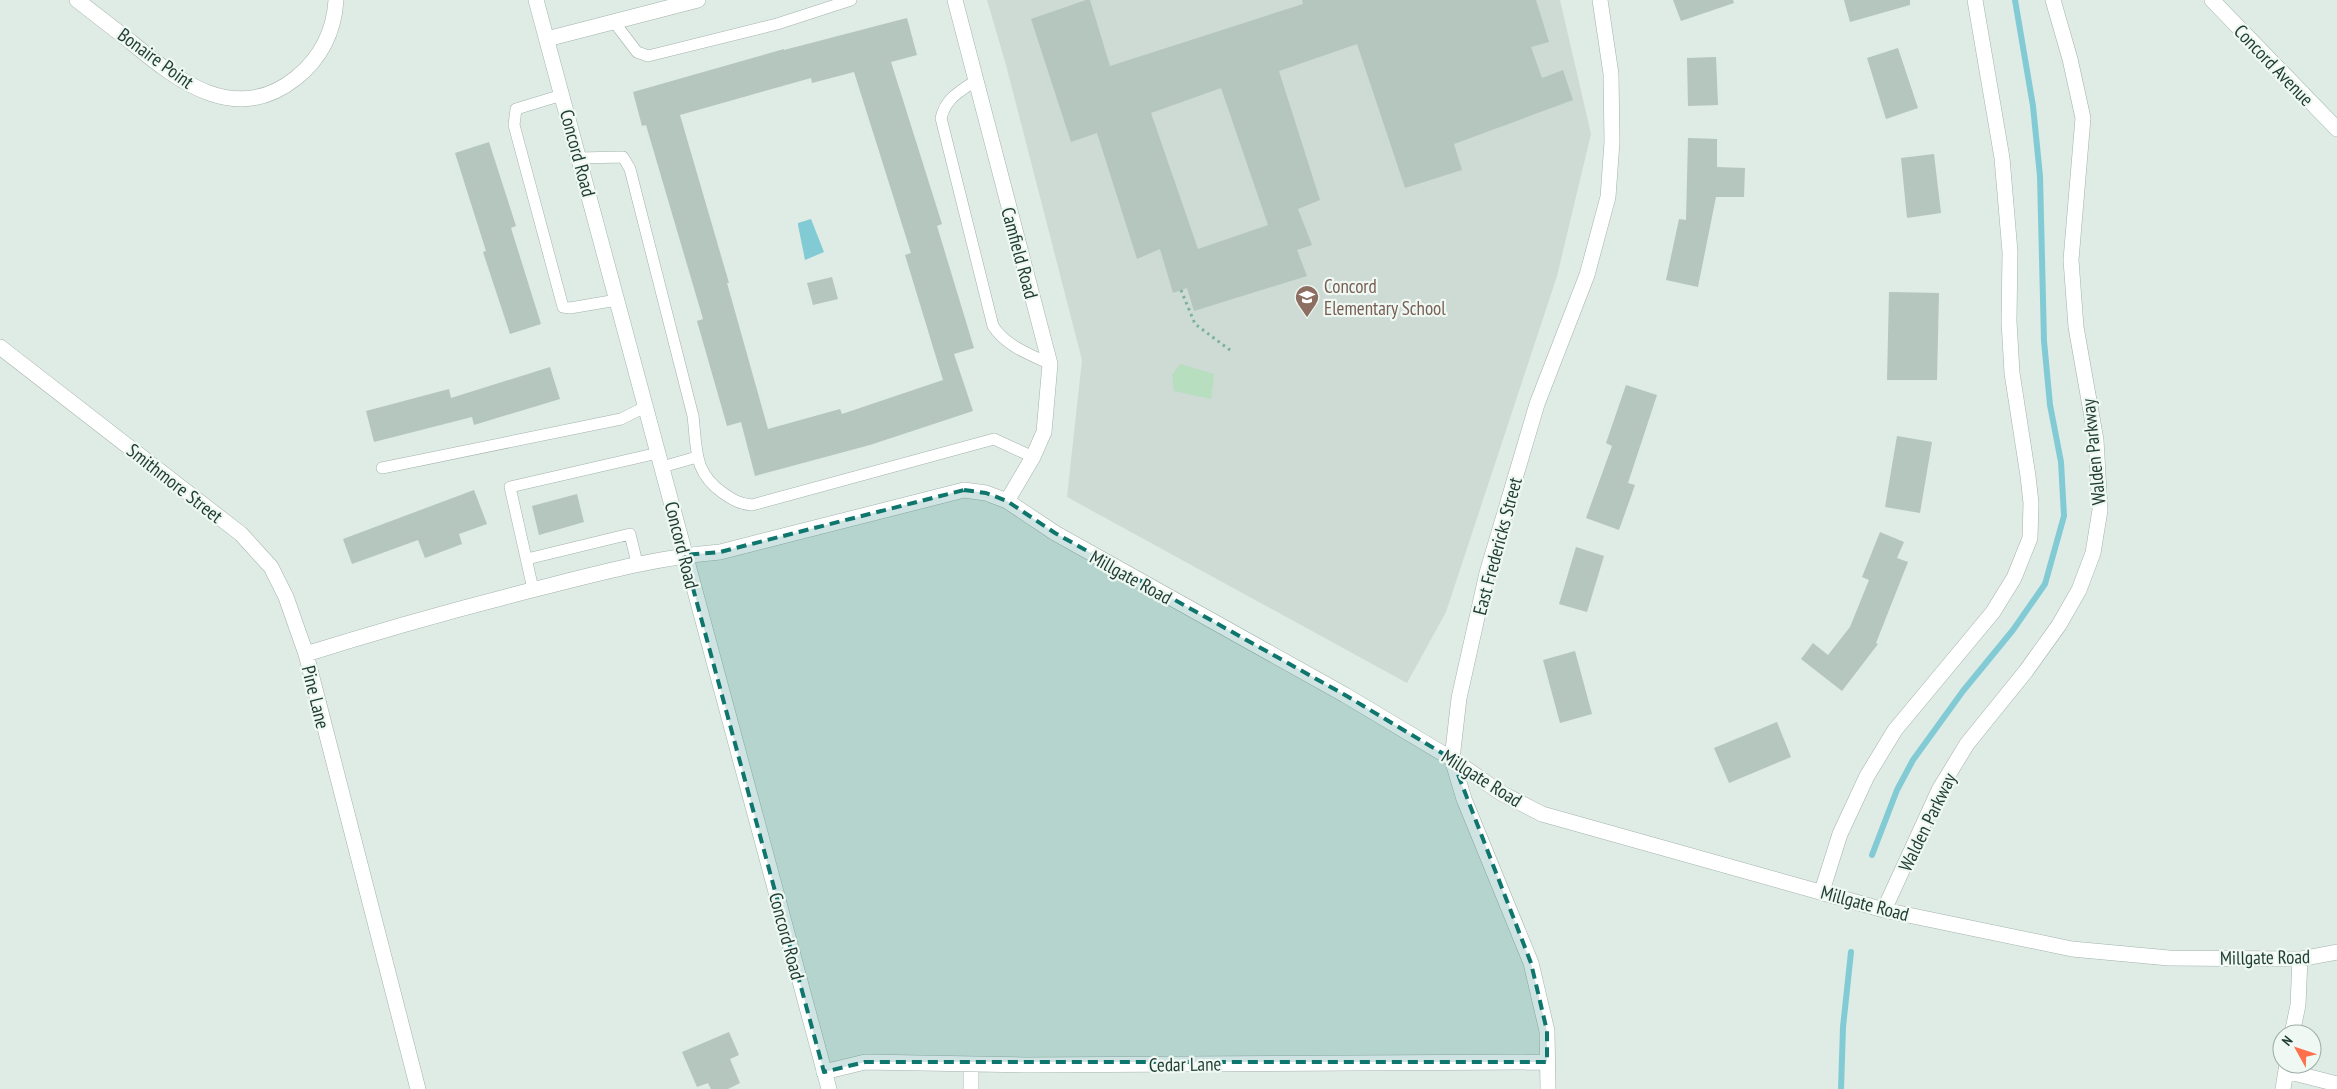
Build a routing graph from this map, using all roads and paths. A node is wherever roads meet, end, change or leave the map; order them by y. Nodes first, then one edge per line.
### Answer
1 (77, 0) edge
2 (336, 0) edge
3 (536, 0) edge
4 (698, 0) edge
5 (851, 0) edge
6 (955, 0) edge
7 (1600, 0) edge
8 (1975, 0) edge
9 (2053, 0) edge
10 (2212, 0) edge
11 (614, 22) junction
12 (547, 39) junction
13 (975, 81) junction
14 (562, 95) junction
15 (2337, 129) edge
16 (579, 158) junction
17 (1181, 290) dead end
18 (617, 300) junction
19 (0, 347) edge
20 (1230, 350) dead end
21 (1050, 364) junction
22 (645, 407) junction
23 (697, 457) junction
24 (1033, 457) junction
25 (660, 460) junction
26 (382, 468) dead end
27 (1007, 501) junction
28 (684, 555) junction
29 (527, 559) junction
30 (638, 563) junction
31 (533, 589) junction
32 (306, 654) junction
33 (1452, 759) junction
34 (1822, 891) junction
35 (1884, 910) junction
36 (2337, 952) edge
37 (2300, 959) junction
38 (2294, 1024) edge
39 (1547, 1062) junction
40 (971, 1064) junction
41 (824, 1072) junction
42 (2285, 1074) edge
43 (2305, 1074) edge
44 (2337, 1084) edge
45 (418, 1089) edge
46 (829, 1089) edge
47 (971, 1089) edge
48 (1548, 1089) edge
49 (2283, 1089) edge

1 - 2 street, Bonaire Point
3 - 12 street, Concord Road
4 - 11 street
5 - 11 lane
6 - 13 street, Camfield Road
7 - 33 street, East Fredericks Street
8 - 34 street
9 - 35 street, Walden Parkway
10 - 15 street, Concord Avenue
11 - 12 street
12 - 14 street, Concord Road
13 - 21 street, Camfield Road
13 - 21 lane
14 - 16 street, Concord Road
14 - 18 lane
16 - 18 street, Concord Road
16 - 23 lane
17 - 20 path
18 - 22 street, Concord Road
19 - 32 street, Smithmore Street
21 - 24 street, Camfield Road
22 - 25 street, Concord Road
22 - 26 lane
23 - 24 lane
23 - 25 lane
24 - 27 street, Camfield Road
25 - 28 street, Concord Road
25 - 29 lane
27 - 28 street, Millgate Road
27 - 33 street, Millgate Road
28 - 30 street, Pine Lane
28 - 41 street, Concord Road
29 - 30 lane
29 - 31 lane
30 - 31 street, Pine Lane
31 - 32 street, Pine Lane
32 - 45 street, Pine Lane
33 - 34 street, Millgate Road
33 - 39 street, East Fredericks Street
34 - 35 street, Millgate Road
35 - 37 street, Millgate Road
36 - 37 street, Millgate Road
37 - 38 street
39 - 40 street, Cedar Lane
39 - 48 street, East Fredericks Street
40 - 41 street, Cedar Lane
40 - 47 street
41 - 46 street, Concord Road
42 - 49 street
43 - 44 street

